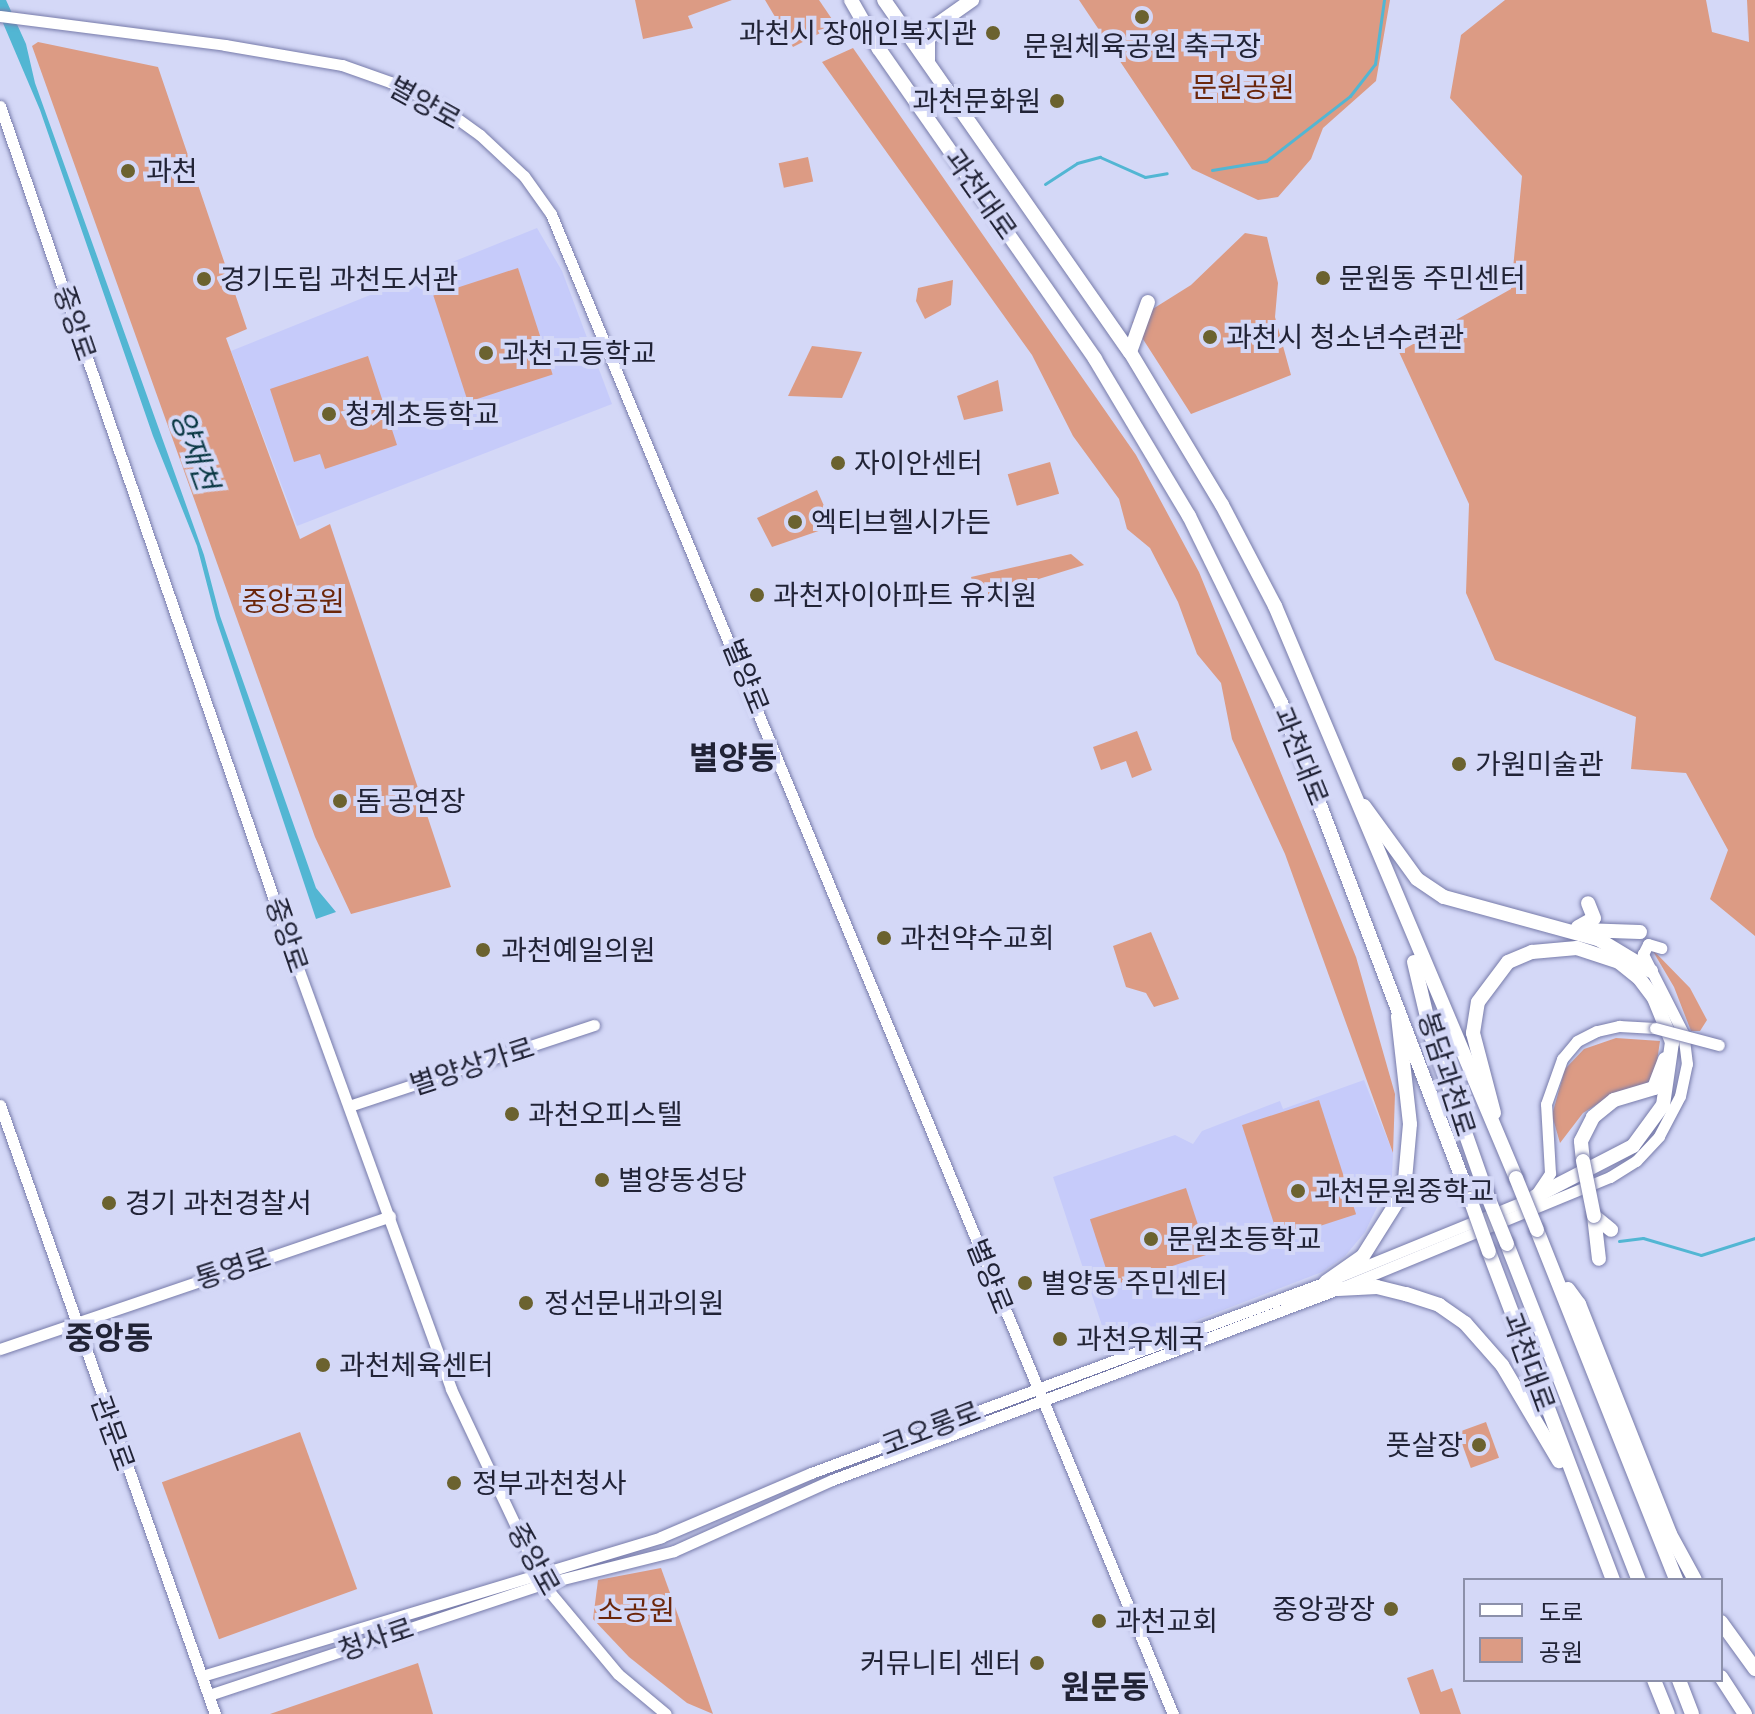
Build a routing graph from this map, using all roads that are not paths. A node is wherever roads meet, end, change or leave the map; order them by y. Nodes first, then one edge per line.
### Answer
1 (851, 0) edge
2 (884, 0) edge
3 (972, 0) edge
4 (0, 16) edge
5 (928, 62) junction
6 (0, 106) edge
7 (1148, 302) dead end
8 (1130, 352) junction
9 (1351, 786) junction
10 (1588, 903) dead end
11 (1404, 923) junction
12 (1570, 931) junction
13 (1640, 932) dead end
14 (1661, 948) dead end
15 (1651, 971) junction
16 (1398, 1008) junction
17 (1660, 1024) junction
18 (594, 1025) dead end
19 (1719, 1045) dead end
20 (0, 1105) edge
21 (349, 1106) junction
22 (1516, 1178) junction
23 (1534, 1197) junction
24 (390, 1216) junction
25 (1594, 1216) junction
26 (1611, 1230) dead end
27 (1599, 1259) dead end
28 (1556, 1272) junction
29 (1332, 1286) junction
30 (77, 1323) junction
31 (0, 1349) edge
32 (1035, 1388) junction
33 (1043, 1403) junction
34 (1577, 1489) junction
35 (536, 1572) junction
36 (1612, 1578) edge
37 (1638, 1578) edge
38 (1675, 1578) edge
39 (1694, 1578) edge
40 (543, 1584) junction
41 (1723, 1625) edge
42 (1755, 1669) edge
43 (202, 1676) junction
44 (1723, 1680) edge
45 (1655, 1682) edge
46 (1680, 1682) edge
47 (209, 1695) junction
48 (215, 1714) edge
49 (666, 1714) edge
50 (1173, 1714) edge
51 (1668, 1714) edge
52 (1692, 1714) edge
53 (1745, 1714) edge

1 - 16 highway, 과천대로
2 - 5 highway, 과천대로
3 - 5 highway
4 - 32 street, 별양로
5 - 8 highway, 과천대로
6 - 21 street, 중앙로
7 - 8 highway
8 - 9 highway, 과천대로
9 - 11 highway, 과천대로
9 - 12 highway
10 - 12 highway
11 - 22 highway, 과천대로
11 - 37 highway, 봉담과천로, bridge
12 - 13 highway
12 - 15 highway
14 - 15 street
15 - 29 street
16 - 29 highway
16 - 34 highway, 과천대로, bridge
17 - 19 street, bridge
17 - 22 highway
17 - 23 highway
17 - 23 street
17 - 25 highway, bridge
18 - 21 street, 별양상가로
20 - 30 street, 관문로
21 - 24 street, 중앙로
22 - 28 highway, 과천대로, bridge
23 - 29 street
24 - 30 street, 통영로
24 - 35 street, 중앙로
25 - 26 highway
25 - 27 highway
28 - 38 highway
28 - 39 highway
29 - 32 street, 코오롱로
29 - 33 street, 청사로
29 - 34 highway
30 - 31 street, 통영로
30 - 43 street, 관문로
32 - 33 street, 별양로
32 - 35 street, 코오롱로
33 - 40 street, 청사로
33 - 50 street, 별양로
34 - 36 highway, 과천대로
35 - 40 street, 중앙로
35 - 43 street, 청사로
40 - 47 street, 청사로
40 - 49 street, 중앙로
41 - 42 highway
43 - 47 street, 관문로
44 - 53 highway
45 - 51 highway
46 - 52 highway
47 - 48 street, 관문로

